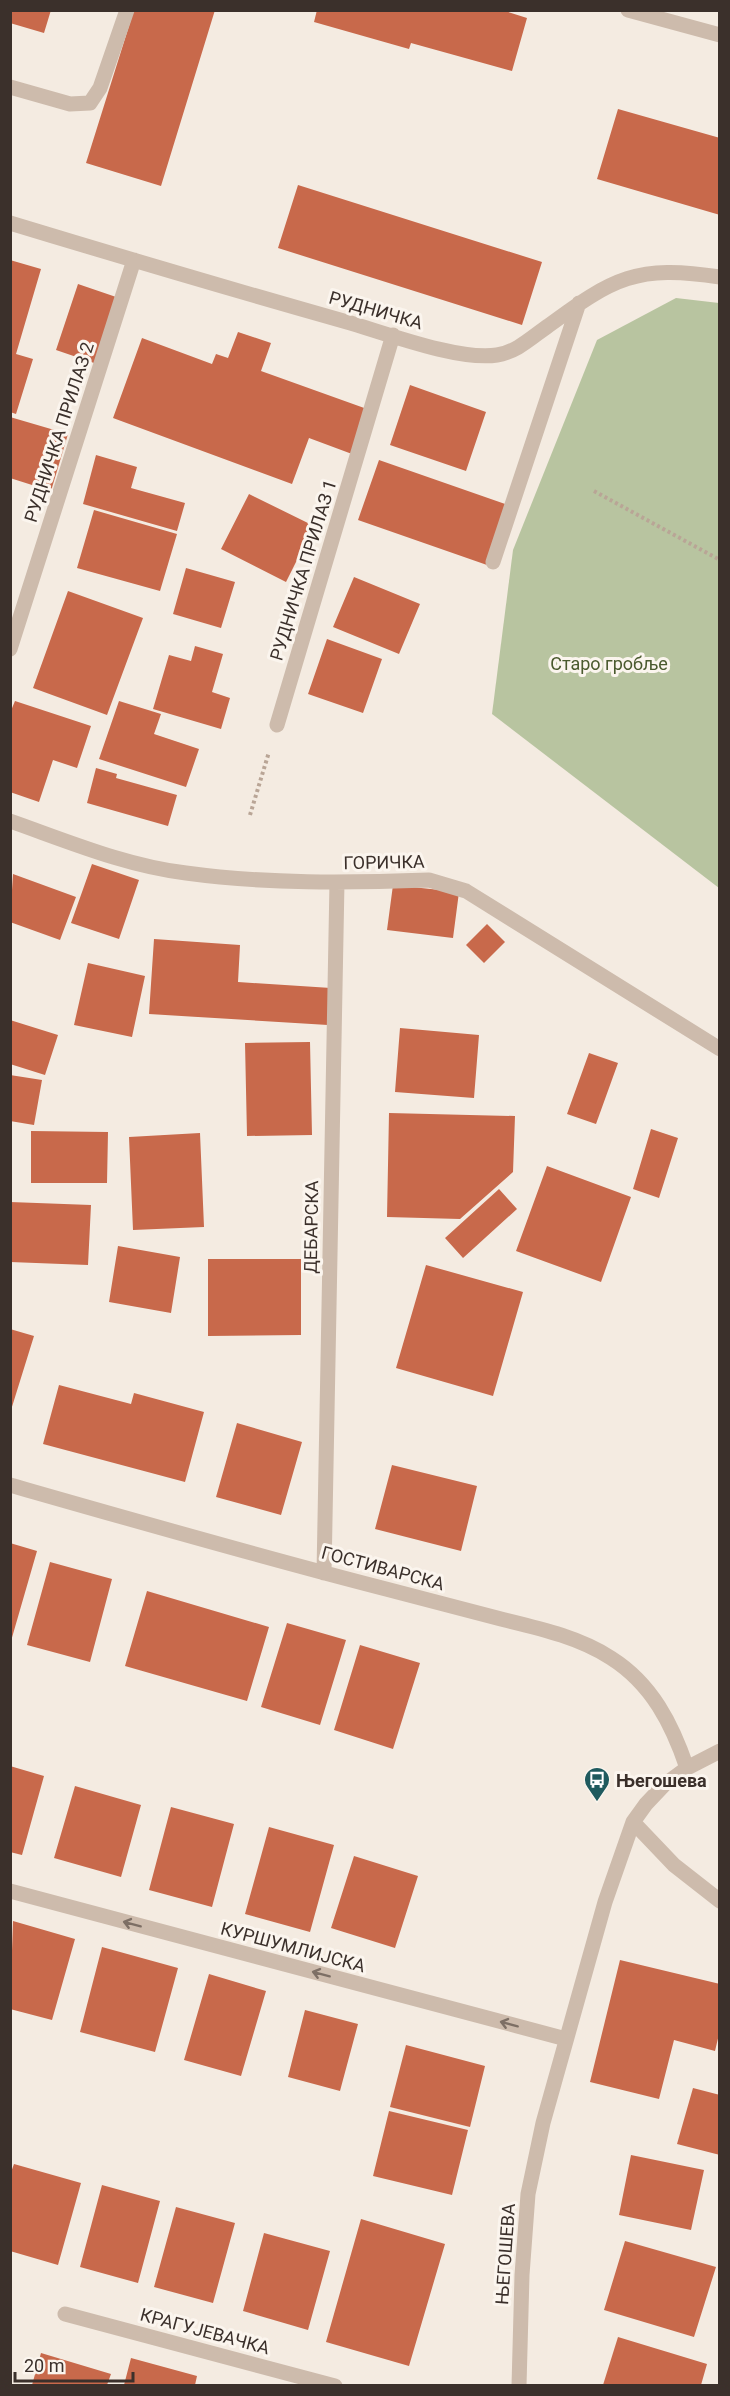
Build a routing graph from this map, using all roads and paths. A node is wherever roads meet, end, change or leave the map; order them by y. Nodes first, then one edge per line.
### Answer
1 (128, 10) edge
2 (628, 10) edge
3 (720, 35) edge
4 (10, 87) edge
5 (10, 223) edge
6 (134, 260) junction
7 (720, 277) edge
8 (579, 303) junction
9 (393, 335) junction
10 (594, 491) dead end
11 (720, 560) edge
12 (493, 562) dead end
13 (10, 649) edge
14 (277, 725) joint
15 (250, 815) dead end
16 (10, 821) edge
17 (337, 882) junction
18 (720, 1049) edge
19 (10, 1485) edge
20 (324, 1573) junction
21 (720, 1751) edge
22 (687, 1768) junction
23 (633, 1822) junction
24 (10, 1891) edge
25 (720, 1901) edge
26 (566, 2039) junction
27 (65, 2314) dead end
28 (334, 2385) edge
29 (519, 2385) edge

1 - 4 street
2 - 3 street
5 - 6 street, РУДНИЧКА
6 - 9 street, РУДНИЧКА
6 - 13 street, РУДНИЧКА ПРИЛАЗ 2
7 - 8 street, РУДНИЧКА
8 - 9 street, РУДНИЧКА
8 - 12 street
9 - 14 street, РУДНИЧКА ПРИЛАЗ 1
10 - 11 path
14 - 15 path
16 - 17 street, ГОРИЧКА
17 - 18 street, ГОРИЧКА
17 - 20 street, ДЕБАРСКА
19 - 20 street, ГОСТИВАРСКА
20 - 22 street, ГОСТИВАРСКА
21 - 22 street, ЊЕГОШЕВА
22 - 23 street, ЊЕГОШЕВА
23 - 25 street
23 - 26 street, ЊЕГОШЕВА
26 -> 24 street, КУРШУМЛИЈСКА
26 - 29 street, ЊЕГОШЕВА
27 - 28 street, КРАГУЈЕВАЧКА

